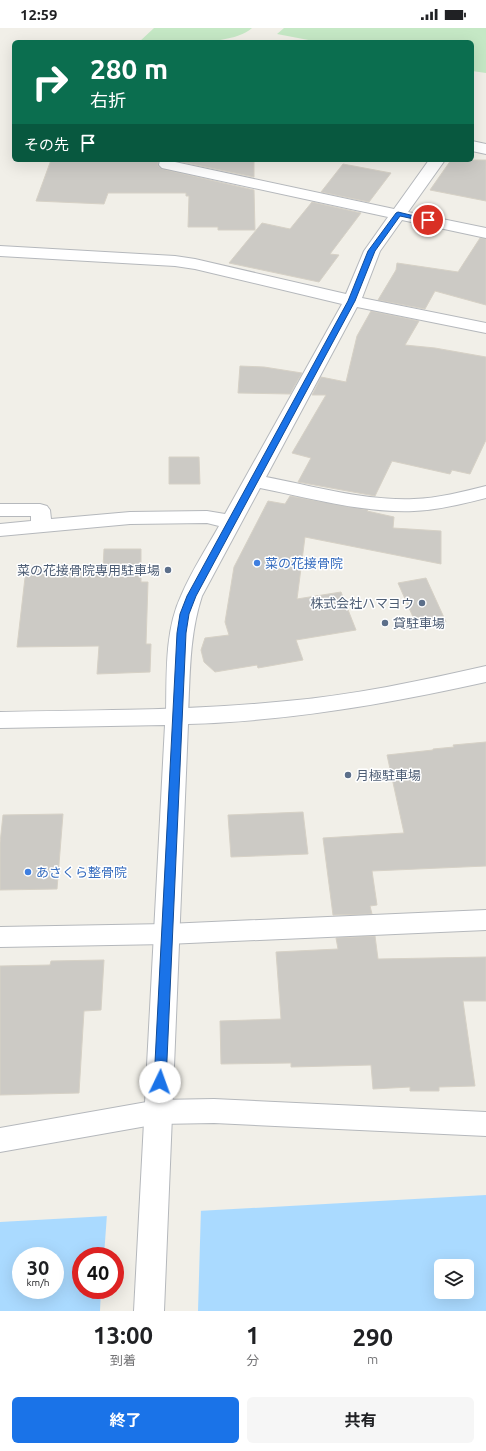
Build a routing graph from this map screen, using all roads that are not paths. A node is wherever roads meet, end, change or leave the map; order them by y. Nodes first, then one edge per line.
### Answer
1 (474, 146) edge
2 (486, 149) edge
3 (168, 162) edge
4 (437, 162) edge
5 (398, 214) junction
6 (486, 233) edge
7 (0, 251) edge
8 (352, 301) junction
9 (486, 328) edge
10 (254, 481) junction
11 (486, 492) edge
12 (0, 510) edge
13 (231, 522) junction
14 (42, 526) junction
15 (0, 530) edge
16 (486, 674) edge
17 (177, 717) junction
18 (0, 720) edge
19 (486, 920) edge
20 (167, 934) junction
21 (0, 937) edge
22 (158, 1112) junction
23 (486, 1124) edge
24 (0, 1140) edge
25 (149, 1311) edge

1 - 2 street
3 - 5 street
4 - 5 street
5 - 6 street
5 - 8 street
7 - 8 street
8 - 9 street
8 - 10 street
10 - 11 street
10 - 13 street
12 - 14 street
13 - 14 street
13 - 17 street
14 - 15 street
16 - 17 street
17 - 18 street
17 - 20 street
19 - 20 street
20 - 21 street
20 - 22 street
22 - 23 street
22 - 24 street
22 - 25 street

